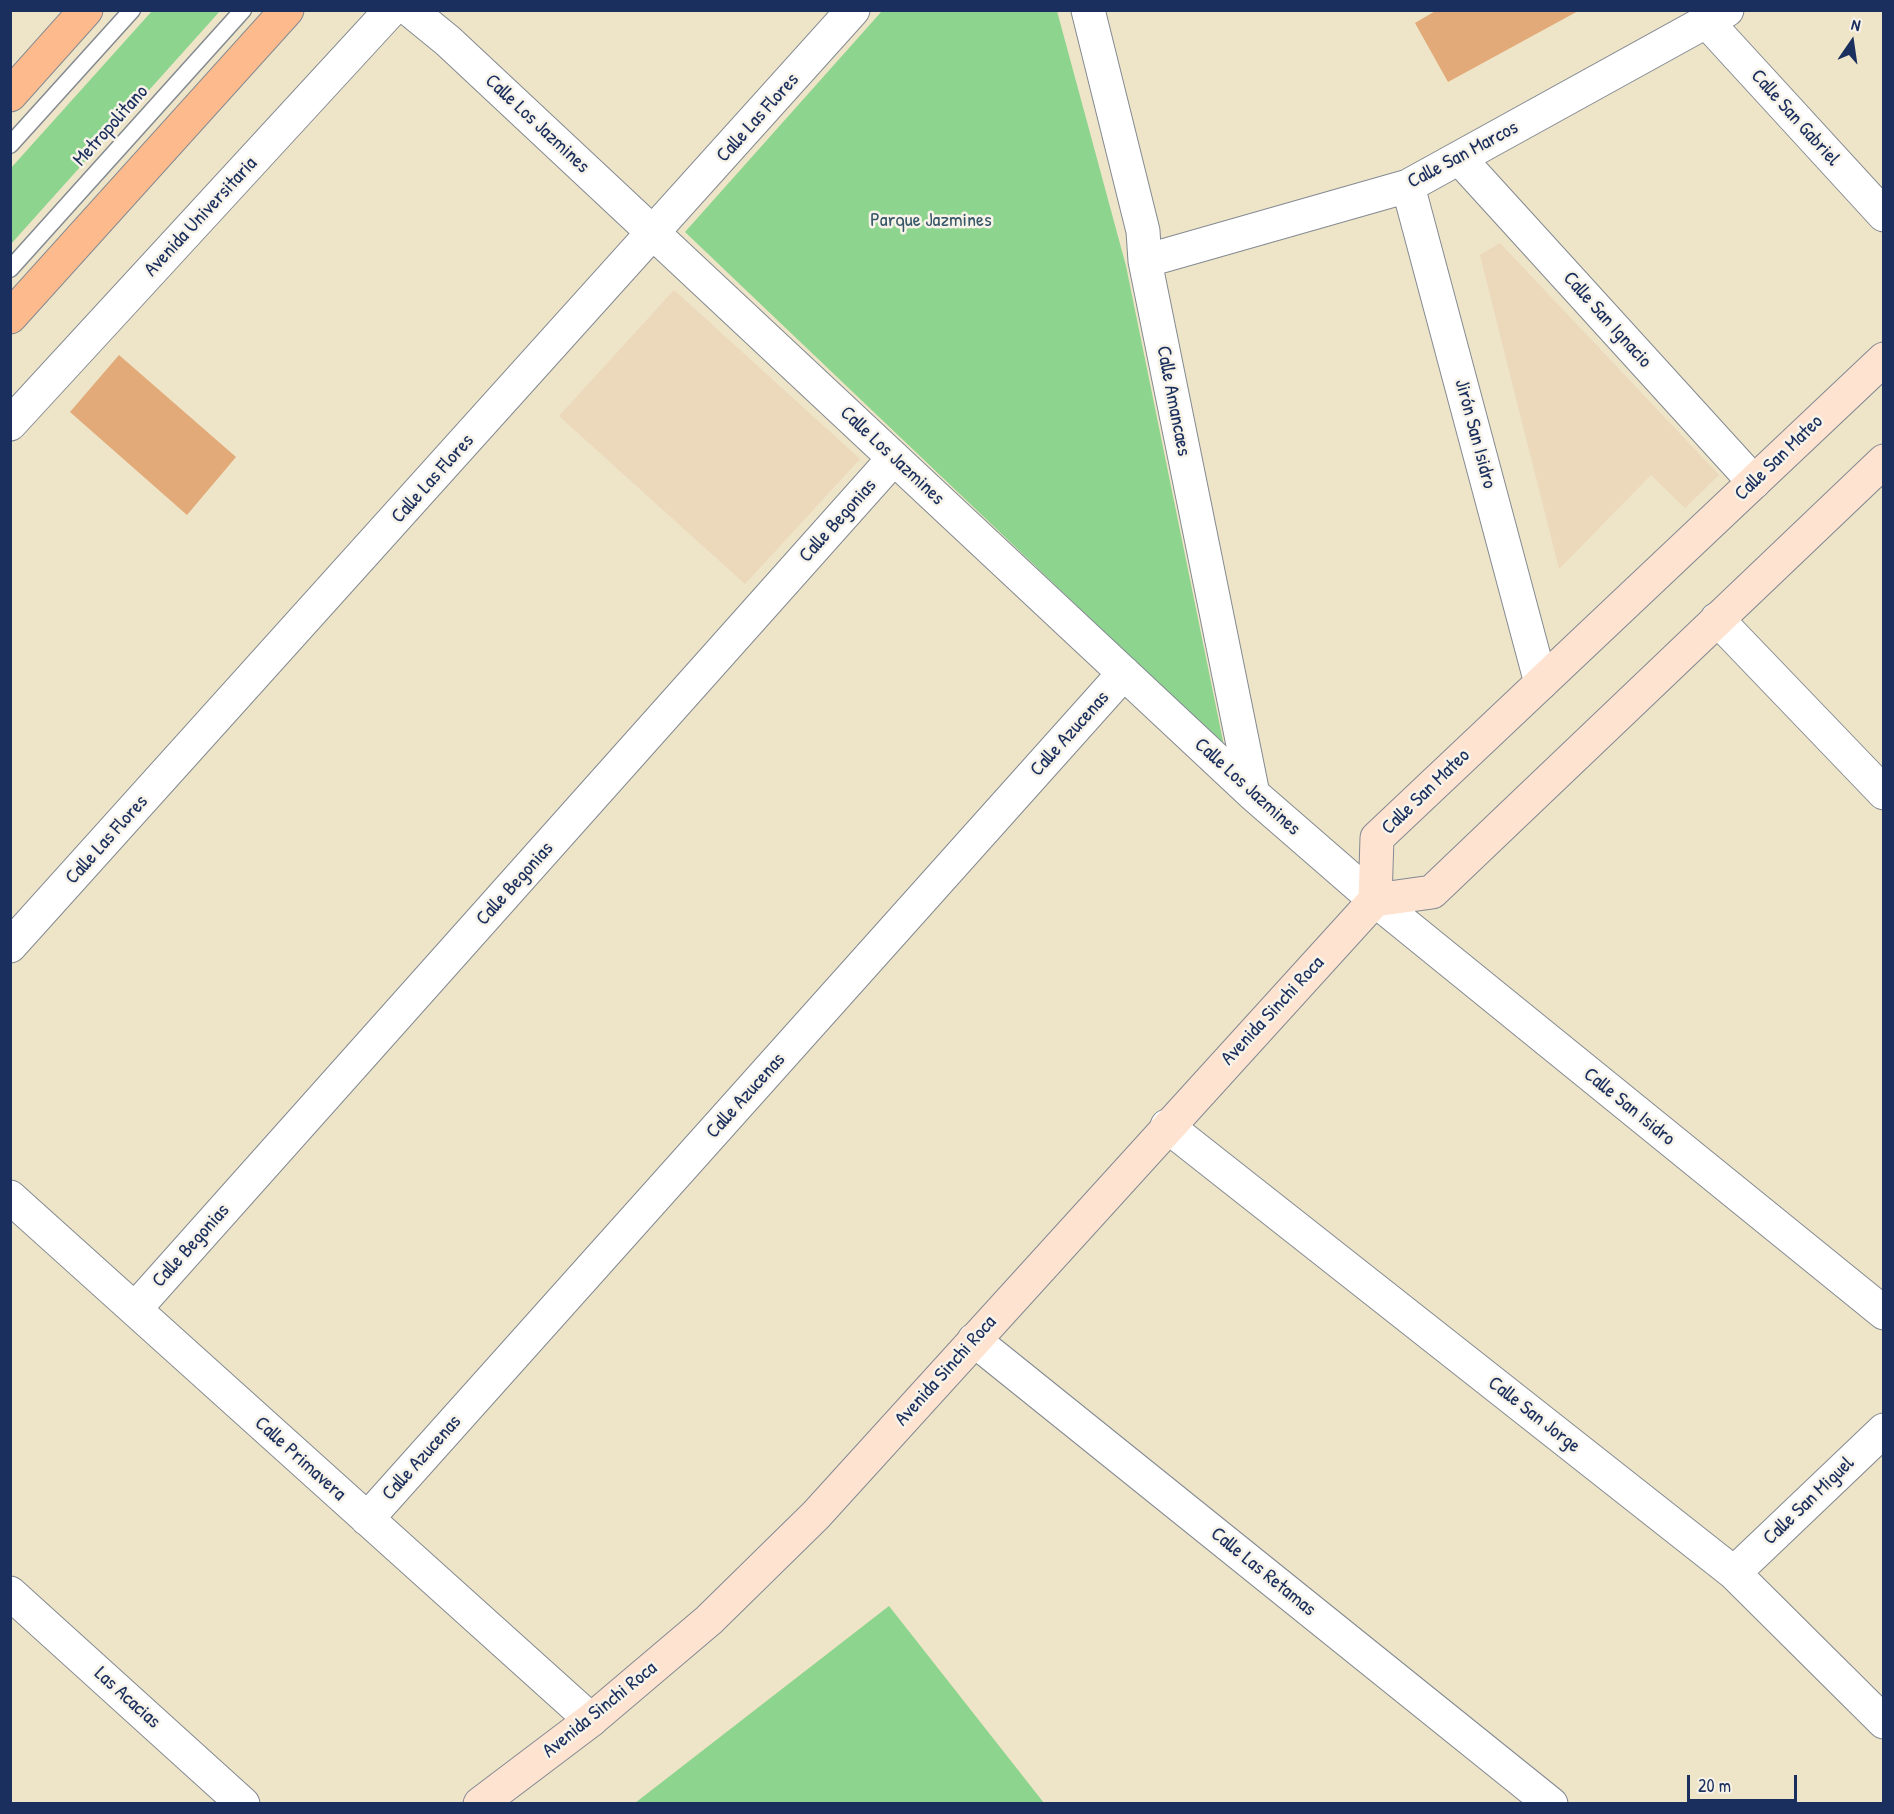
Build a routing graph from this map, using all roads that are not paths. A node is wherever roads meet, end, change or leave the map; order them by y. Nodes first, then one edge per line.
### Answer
1 (86, 10) edge
2 (132, 10) edge
3 (243, 10) edge
4 (287, 10) edge
5 (391, 10) edge
6 (410, 10) edge
7 (854, 10) edge
8 (1088, 10) edge
9 (1717, 16) edge
10 (10, 95) edge
11 (10, 145) edge
12 (1460, 159) junction
13 (1408, 186) junction
14 (1884, 215) edge
15 (654, 234) junction
16 (1145, 261) junction
17 (10, 269) edge
18 (10, 317) edge
19 (1884, 359) edge
20 (10, 424) edge
21 (894, 458) junction
22 (1884, 461) edge
23 (1754, 482) junction
24 (1718, 619) junction
25 (1124, 673) junction
26 (1541, 683) junction
27 (1884, 793) edge
28 (1253, 794) junction
29 (1376, 900) junction
30 (10, 946) edge
31 (1167, 1126) junction
32 (10, 1197) edge
33 (135, 1309) junction
34 (1884, 1313) edge
35 (974, 1340) junction
36 (1884, 1430) edge
37 (367, 1519) junction
38 (1734, 1573) junction
39 (10, 1593) edge
40 (591, 1720) junction
41 (1884, 1722) edge
42 (243, 1803) edge
43 (480, 1803) edge
44 (1551, 1803) edge

1 - 10 main road
2 - 11 lane
3 - 17 lane, Metropolitano
4 - 18 main road
5 - 20 street, Avenida Universitaria
6 - 15 street, Calle Los Jazmines
7 - 15 street, Calle Las Flores
8 - 16 street, Calle Amancaes
9 - 12 street, Calle San Marcos
9 - 14 street, Calle San Gabriel
12 - 13 street, Calle San Marcos
12 - 23 street, Calle San Ignacio
13 - 16 street, Calle San Marcos
13 - 26 street, Jirón San Isidro
15 - 21 street, Calle Los Jazmines
15 - 30 street, Calle Las Flores
16 - 28 street, Calle Amancaes
19 - 23 street, Calle San Mateo
21 - 25 street, Calle Los Jazmines
21 - 33 street, Calle Begonias
22 - 24 street
23 - 26 street, Calle San Mateo
24 - 27 street
24 - 29 street
25 - 28 street, Calle Los Jazmines
25 - 37 street, Calle Azucenas
26 - 29 street, Calle San Mateo
28 - 29 street, Calle Los Jazmines
29 - 31 street, Avenida Sinchi Roca
29 - 34 street, Calle San Isidro
31 - 35 street, Avenida Sinchi Roca
31 - 38 street, Calle San Jorge
32 - 33 street, Calle Primavera
33 - 37 street, Calle Primavera
35 - 40 street, Avenida Sinchi Roca
35 - 44 street, Calle Las Retamas
36 - 38 street, Calle San Miguel
37 - 40 street, Calle Primavera
38 - 41 street, Calle San Jorge
39 - 42 street, Las Acacias
40 - 43 street, Avenida Sinchi Roca

